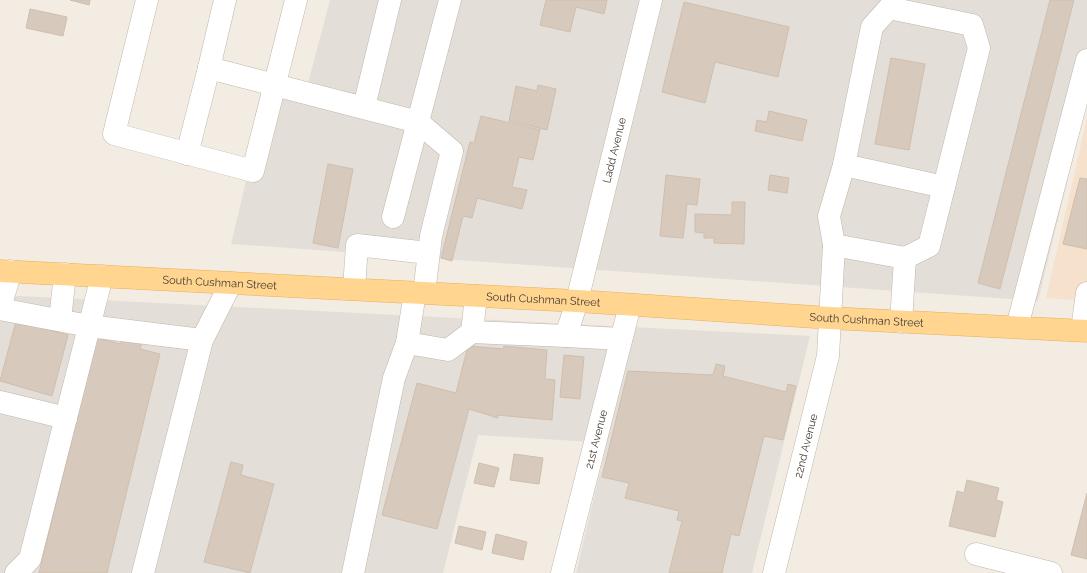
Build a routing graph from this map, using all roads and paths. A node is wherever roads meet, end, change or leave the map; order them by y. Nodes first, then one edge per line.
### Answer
1 (147, 0) edge
2 (225, 0) edge
3 (296, 0) edge
4 (390, 0) edge
5 (450, 0) edge
6 (651, 0) edge
7 (1087, 60) edge
8 (208, 68) junction
9 (275, 86) junction
10 (364, 107) junction
11 (1081, 109) edge
12 (418, 122) junction
13 (187, 154) junction
14 (844, 165) junction
15 (944, 187) junction
16 (393, 218) dead end
17 (834, 245) junction
18 (428, 253) junction
19 (905, 258) junction
20 (5, 271) edge
21 (65, 274) junction
22 (102, 276) junction
23 (230, 283) junction
24 (354, 290) junction
25 (419, 293) junction
26 (1087, 293) edge
27 (476, 296) junction
28 (577, 301) junction
29 (630, 305) junction
30 (0, 308) edge
31 (830, 318) junction
32 (60, 320) junction
33 (901, 322) junction
34 (89, 326) junction
35 (1018, 327) junction
36 (1084, 330) edge
37 (472, 332) junction
38 (566, 336) junction
39 (621, 339) junction
40 (202, 340) junction
41 (407, 343) junction
42 (0, 402) edge
43 (66, 418) junction
44 (976, 554) dead end
45 (16, 573) edge
46 (143, 573) edge
47 (353, 573) edge
48 (562, 573) edge
49 (774, 573) edge
50 (1051, 573) edge

1 - 13 street
2 - 8 street
3 - 9 street
4 - 10 street
5 - 12 street
6 - 28 street, Ladd Avenue
7 - 11 street
8 - 9 street
8 - 13 street
9 - 10 street
9 - 13 street
10 - 12 street
11 - 35 street
12 - 16 street
12 - 18 street
14 - 15 street
14 - 15 street, 22nd Avenue
14 - 17 street, 22nd Avenue
15 - 19 street
17 - 19 street
17 - 31 street, 22nd Avenue
18 - 24 street
18 - 25 street
19 - 33 street
20 - 21 main road, South Cushman Street
20 - 30 street
21 - 22 main road, South Cushman Street
21 - 32 street
22 - 23 main road, South Cushman Street
22 - 34 street
23 - 24 main road, South Cushman Street
23 - 40 street
24 - 25 main road, South Cushman Street
25 - 27 main road, South Cushman Street
25 - 41 street
26 - 36 street
27 - 28 main road, South Cushman Street
27 - 37 street
28 - 29 main road, South Cushman Street
28 - 38 street, Ladd Avenue
29 - 31 main road, South Cushman Street
29 - 39 street, 21st Avenue
30 - 32 street
31 - 33 main road, South Cushman Street
31 - 49 street, 22nd Avenue
32 - 34 street
33 - 35 main road, South Cushman Street
34 - 40 street
34 - 43 street
35 - 36 main road, South Cushman Street
37 - 38 street
37 - 41 street
38 - 39 street
39 - 48 street, 21st Avenue
40 - 46 street
41 - 47 street
42 - 43 street
43 - 45 street
44 - 50 street

